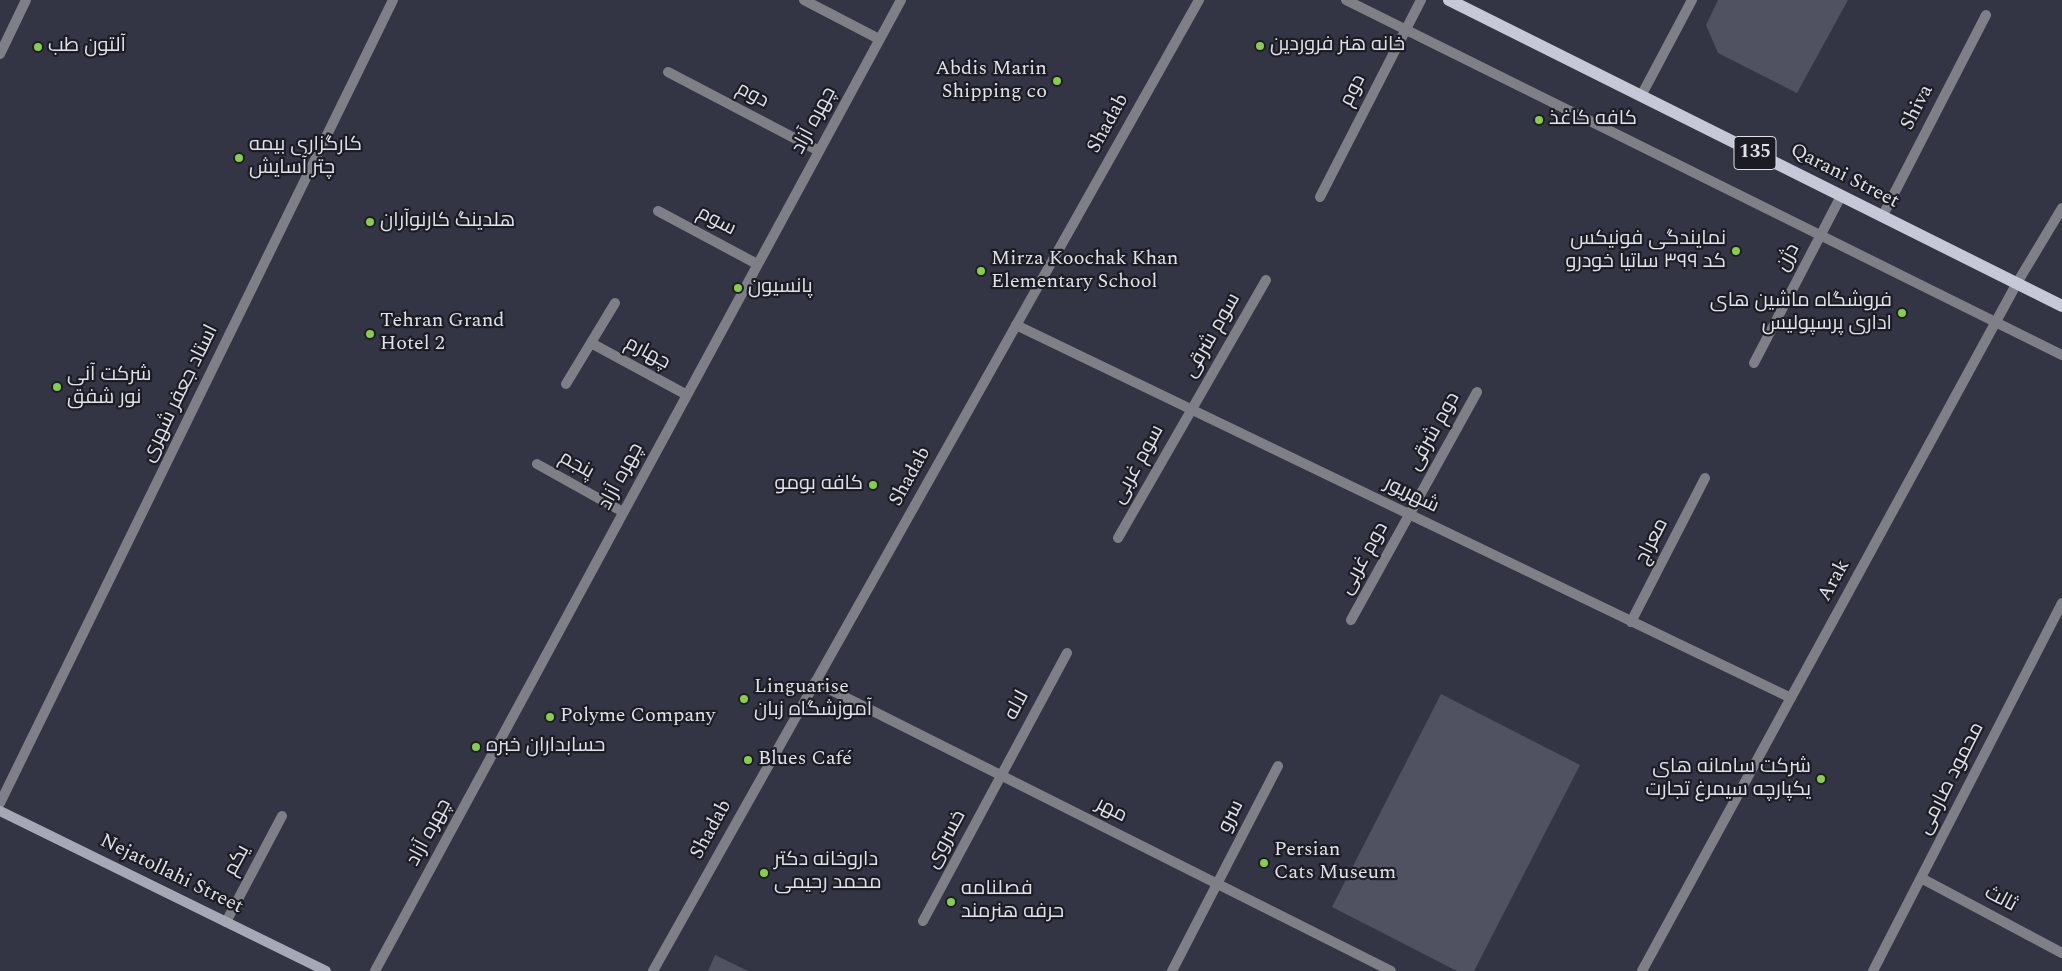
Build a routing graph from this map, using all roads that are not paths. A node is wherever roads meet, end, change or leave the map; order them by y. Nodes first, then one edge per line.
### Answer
1 (26, 0) edge
2 (393, 0) edge
3 (804, 0) edge
4 (901, 0) edge
5 (1199, 0) edge
6 (1346, 0) edge
7 (1421, 0) edge
8 (1449, 0) edge
9 (1692, 0) edge
10 (1986, 15) dead end
11 (1405, 30) junction
12 (879, 39) junction
13 (0, 54) edge
14 (668, 72) dead end
15 (1641, 96) junction
16 (819, 151) junction
17 (1841, 196) junction
18 (1320, 197) dead end
19 (2062, 208) edge
20 (658, 211) dead end
21 (1882, 217) junction
22 (1821, 235) junction
23 (757, 264) junction
24 (1266, 280) dead end
25 (2017, 283) junction
26 (615, 303) dead end
27 (2062, 306) edge
28 (1996, 323) junction
29 (1016, 325) junction
30 (591, 343) junction
31 (2062, 355) edge
32 (1754, 362) dead end
33 (566, 384) dead end
34 (1477, 392) dead end
35 (687, 395) junction
36 (1191, 409) junction
37 (537, 464) dead end
38 (1705, 478) dead end
39 (624, 512) junction
40 (1409, 515) junction
41 (1118, 538) dead end
42 (2062, 603) edge
43 (1351, 620) dead end
44 (1631, 622) junction
45 (1067, 652) dead end
46 (816, 682) junction
47 (1791, 698) junction
48 (1278, 766) dead end
49 (1001, 775) junction
50 (0, 803) edge
51 (0, 811) edge
52 (282, 816) dead end
53 (1921, 878) junction
54 (1217, 884) junction
55 (923, 921) dead end
56 (226, 922) junction
57 (2062, 953) edge
58 (326, 971) edge
59 (375, 971) edge
60 (653, 971) edge
61 (1172, 971) edge
62 (1391, 971) edge
63 (1642, 971) edge
64 (1873, 971) edge

1 - 13 street
2 - 50 street, استاد جعفر شهری
3 - 12 street
4 - 12 street, چهره آزاد
5 - 29 street, Shadab
6 - 11 street
7 - 11 street, دوم
8 - 15 main road, Qarani Street / 135
9 - 15 street
10 - 21 street, Shiva
11 - 18 street, دوم
11 - 22 street
12 - 16 street, چهره آزاد
14 - 16 street, دوم
15 - 17 main road, Qarani Street / 135
16 - 23 street, چهره آزاد
17 - 21 main road, Qarani Street / 135
17 - 22 street, دژن
19 - 25 street, Arak
20 - 23 street, سوم
21 - 25 main road, Qarani Street / 135
22 - 28 street
22 - 32 street, دژن
23 - 35 street, چهره آزاد
24 - 36 street, سوم شرقی
25 - 27 main road, Qarani Street / 135
25 - 28 street, Arak
26 - 30 street
28 - 31 street
28 - 47 street, Arak
29 - 36 street, شهریور
29 - 46 street, Shadab
30 - 33 street
30 - 35 street, چهارم
34 - 40 street, دوم شرقی
35 - 39 street, چهره آزاد
36 - 40 street, شهریور
36 - 41 street, سوم غربی
37 - 39 street, پنجم
38 - 44 street, معراج
39 - 59 street, چهره آزاد
40 - 43 street, دوم غربی
40 - 44 street, شهریور
42 - 53 street, محمود صارمی
44 - 47 street, شهریور
45 - 49 street, لاله
46 - 49 street, مهر
46 - 60 street, Shadab
47 - 63 street, Arak
48 - 54 street, سرو
49 - 54 street, مهر
49 - 55 street, خسروی
51 - 56 main road, Nejatollahi Street
52 - 56 street, یکم
53 - 57 street, ثالث
53 - 64 street, محمود صارمی
54 - 61 street, سرو
54 - 62 street, مهر
56 - 58 main road, Nejatollahi Street

